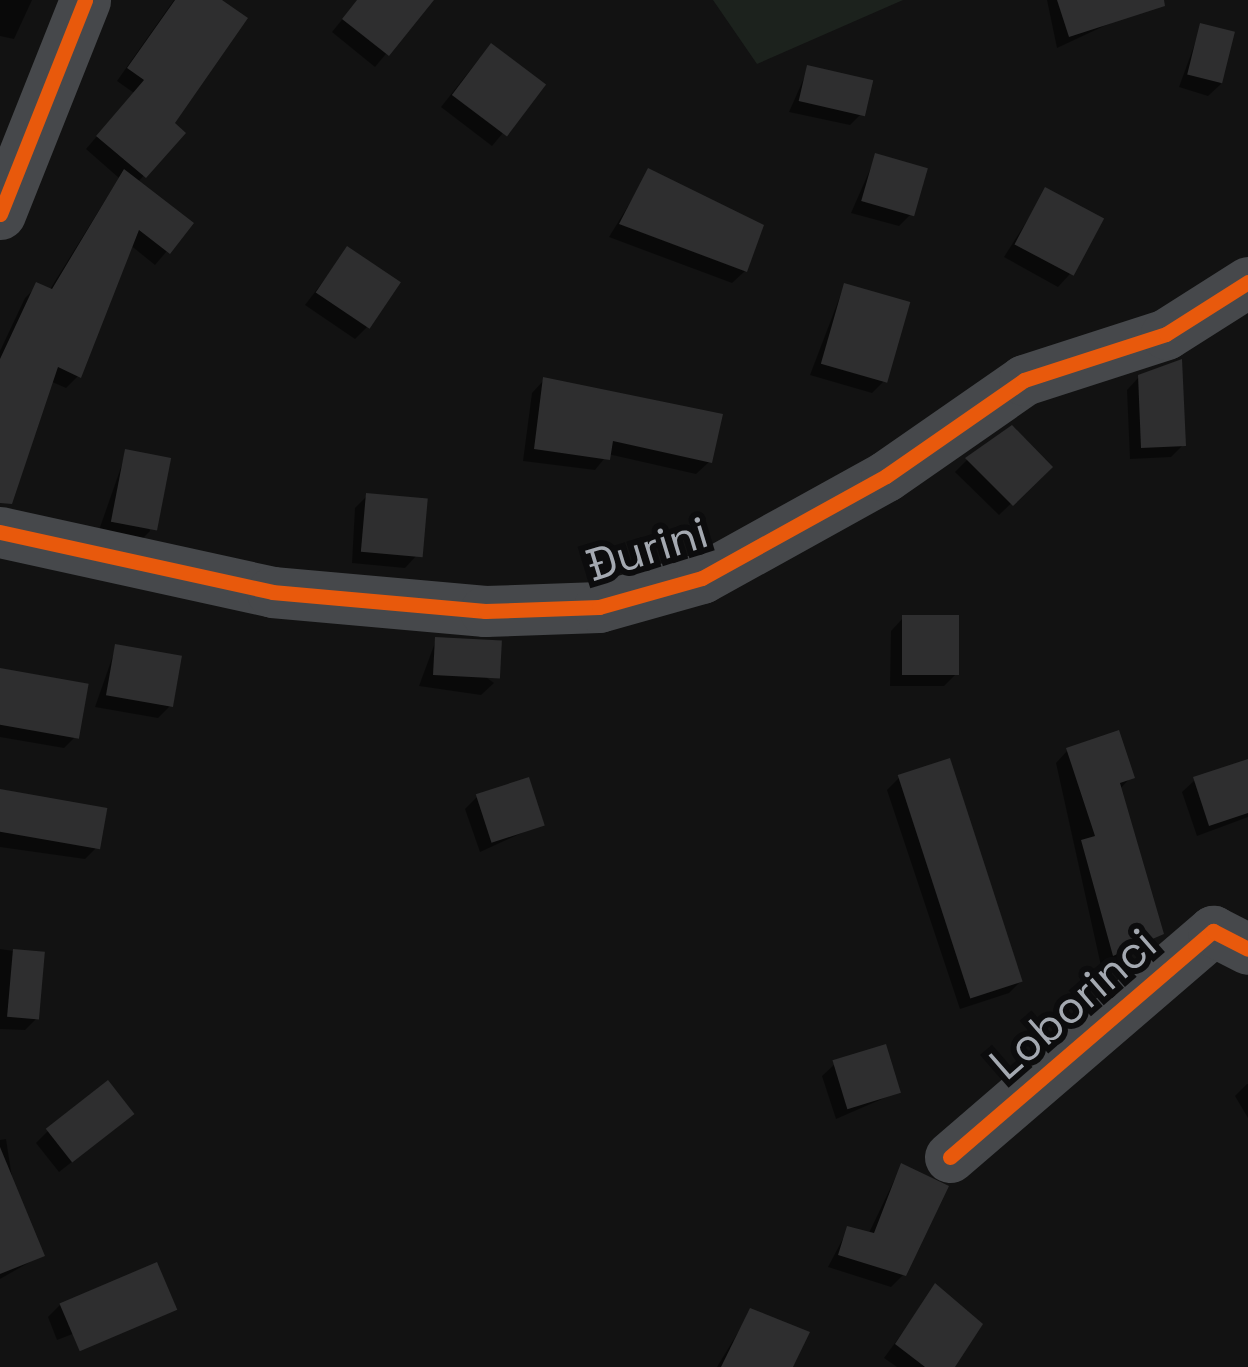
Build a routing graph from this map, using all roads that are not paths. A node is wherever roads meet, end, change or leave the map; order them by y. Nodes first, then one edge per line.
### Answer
1 (85, 0) edge
2 (1, 210) edge
3 (1248, 282) edge
4 (0, 532) edge
5 (1248, 949) edge
6 (950, 1157) dead end

1 - 2 street
3 - 4 street, Đurini
5 - 6 street, Loborinci

